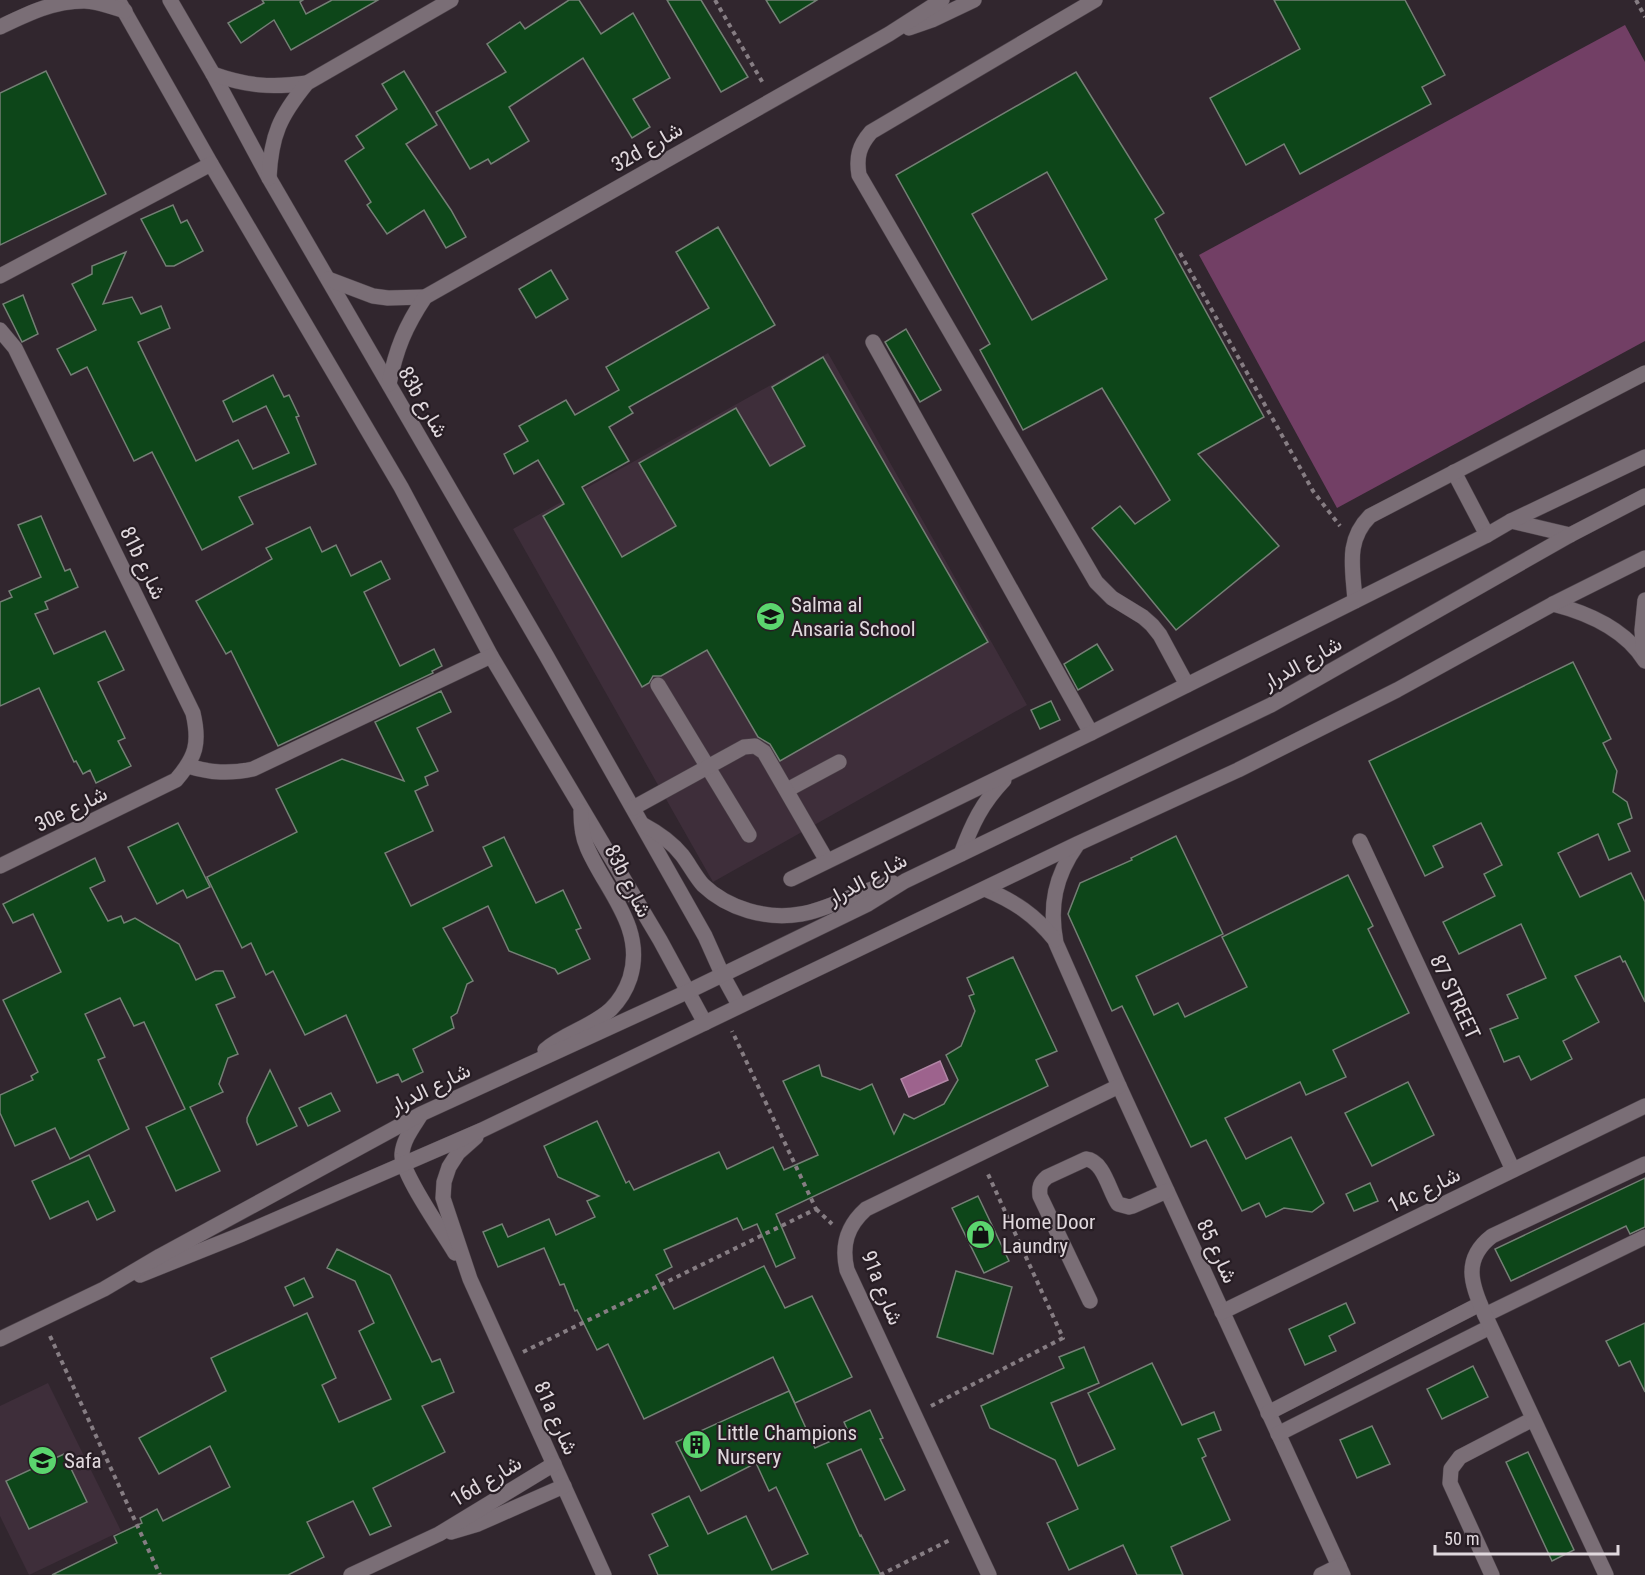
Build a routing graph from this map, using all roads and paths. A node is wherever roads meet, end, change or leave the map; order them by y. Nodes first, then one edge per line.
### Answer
1 (170, 0) edge
2 (451, 0) edge
3 (715, 0) edge
4 (942, 0) edge
5 (974, 0) edge
6 (1095, 0) edge
7 (1636, 0) edge
8 (43, 4) edge
9 (121, 6) edge
10 (1645, 17) edge
11 (0, 27) edge
12 (889, 34) junction
13 (213, 74) junction
14 (307, 83) junction
15 (773, 100) junction
16 (210, 164) junction
17 (269, 178) junction
18 (1180, 253) dead end
19 (0, 276) edge
20 (328, 279) junction
21 (425, 297) junction
22 (0, 330) edge
23 (873, 342) dead end
24 (1645, 373) edge
25 (389, 384) junction
26 (1645, 457) edge
27 (1454, 472) junction
28 (1645, 496) edge
29 (1511, 521) junction
30 (1487, 535) junction
31 (1570, 535) junction
32 (1353, 541) junction
33 (1645, 558) edge
34 (1645, 600) edge
35 (1355, 601) junction
36 (1553, 604) junction
37 (491, 656) junction
38 (1644, 660) edge
39 (658, 685) dead end
40 (1186, 685) junction
41 (1091, 733) junction
42 (839, 762) dead end
43 (188, 766) junction
44 (707, 768) junction
45 (1013, 771) junction
46 (787, 790) junction
47 (581, 808) junction
48 (633, 808) junction
49 (641, 824) junction
50 (749, 835) dead end
51 (1360, 841) dead end
52 (1077, 844) junction
53 (961, 854) junction
54 (827, 861) junction
55 (0, 866) edge
56 (791, 879) dead end
57 (905, 881) junction
58 (985, 889) junction
59 (1056, 943) junction
60 (722, 974) junction
61 (689, 991) junction
62 (739, 1005) junction
63 (724, 1014) junction
64 (705, 1023) junction
65 (527, 1066) junction
66 (1119, 1086) junction
67 (1645, 1106) edge
68 (421, 1114) junction
69 (482, 1130) junction
70 (979, 1154) junction
71 (403, 1163) junction
72 (1645, 1164) edge
73 (1513, 1170) junction
74 (1167, 1191) junction
75 (1645, 1237) edge
76 (470, 1279) junction
77 (104, 1289) junction
78 (1090, 1301) dead end
79 (1222, 1312) junction
80 (1485, 1315) junction
81 (42, 1319) junction
82 (0, 1339) edge
83 (507, 1360) junction
84 (1268, 1413) junction
85 (914, 1414) junction
86 (1533, 1419) junction
87 (1278, 1434) junction
88 (554, 1464) junction
89 (564, 1486) junction
90 (969, 1531) junction
91 (439, 1534) junction
92 (1341, 1571) edge
93 (160, 1575) edge
94 (351, 1575) edge
95 (604, 1575) edge
96 (880, 1575) edge
97 (989, 1575) edge
98 (1321, 1575) edge
99 (1492, 1575) edge
100 (1606, 1575) edge

1 - 13 street, 83b شارع
2 - 14 street
3 - 15 path
4 - 12 street
5 - 12 street
6 - 40 street
7 - 10 path
8 - 9 street
8 - 11 street
9 - 16 street, 83b شارع
12 - 15 street, 32d شارع
13 - 14 street
13 - 17 street, 83b شارع
14 - 17 street
15 - 21 street, 32d شارع
16 - 19 street
16 - 37 street, 83b شارع
17 - 20 street, 83b شارع
18 - 32 path
20 - 21 street, 32d شارع
20 - 25 street, 83b شارع
21 - 25 street, 32d شارع
22 - 43 street, 81b شارع
23 - 41 street
24 - 27 street
25 - 48 street, 83b شارع
26 - 29 street
27 - 30 street
27 - 32 street
28 - 31 street, شارع الدرار
29 - 30 street
29 - 31 street
30 - 35 street
31 - 53 street, شارع الدرار
32 - 35 street
33 - 36 street, شارع الدرار
34 - 38 street
35 - 40 street
36 - 38 street
36 - 52 street, شارع الدرار
37 - 43 street
37 - 47 street, 83b شارع
39 - 44 street
40 - 41 street
41 - 45 street
42 - 46 street
43 - 55 street, 30e شارع
44 - 46 street
44 - 48 street
44 - 50 street
45 - 53 street
45 - 54 street
46 - 54 street
47 - 61 street, 83b شارع
47 - 65 street, 83b شارع
48 - 49 street, 83b شارع
49 - 57 street, 83b شارع
49 - 60 street, 83b شارع
51 - 73 street, 87 STREET
52 - 58 street, شارع الدرار
52 - 59 street, شارع 85
53 - 57 street, شارع الدرار
54 - 56 street
57 - 60 street, شارع الدرار
58 - 59 street, شارع 85
58 - 62 street, شارع الدرار
59 - 66 street, شارع 85
60 - 61 street, شارع الدرار
60 - 62 street, 83b شارع
61 - 64 street, 83b شارع
61 - 65 street, شارع الدرار
62 - 63 street, شارع الدرار
63 - 64 street, شارع الدرار
63 - 83 path
64 - 69 street, شارع الدرار
65 - 68 street, شارع الدرار
66 - 70 street, 91a شارع
66 - 74 street, شارع 85
67 - 73 street, 14c شارع
68 - 71 street
68 - 77 street, شارع الدرار
69 - 71 street, شارع الدرار
69 - 76 street, 81a شارع
70 - 85 street, 91a شارع
70 - 85 path
71 - 76 street, 81a شارع
71 - 77 street, شارع الدرار
72 - 80 street
73 - 79 street, 14c شارع
74 - 78 street
74 - 79 street, شارع 85
75 - 80 street
76 - 83 street, 81a شارع
77 - 81 street, شارع الدرار
79 - 84 street, شارع 85
80 - 84 street
80 - 86 street
80 - 87 street
81 - 82 street, شارع الدرار
81 - 93 path
83 - 88 street, 81a شارع
84 - 87 street, شارع 85
85 - 90 street, 91a شارع
86 - 99 street
86 - 100 street
87 - 92 street, شارع 85
88 - 89 street, 81a شارع
88 - 91 street, 16d شارع
89 - 91 street, 16d شارع
89 - 95 street, 81a شارع
90 - 96 path
90 - 97 street, 91a شارع
91 - 94 street, 16d شارع
92 - 98 street

